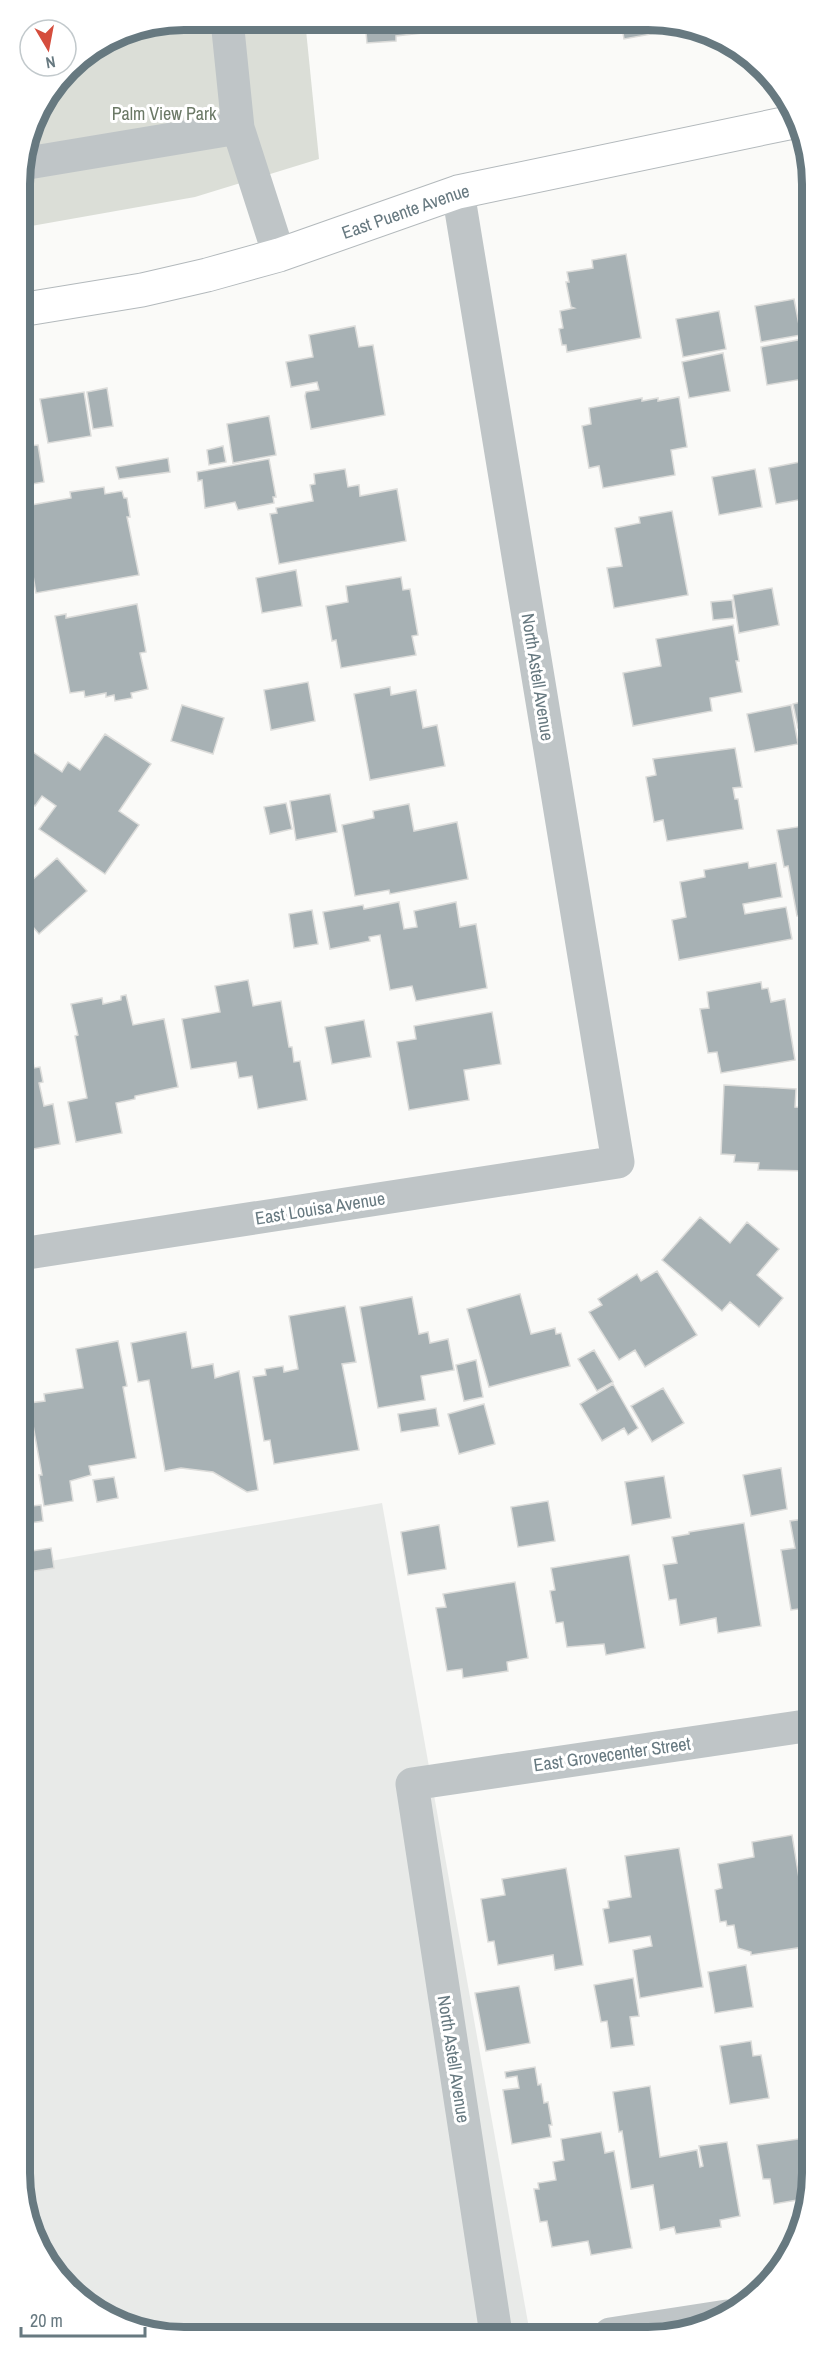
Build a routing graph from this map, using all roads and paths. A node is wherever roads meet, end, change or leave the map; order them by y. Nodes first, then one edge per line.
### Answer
1 (228, 30) edge
2 (789, 123) edge
3 (238, 128) junction
4 (32, 162) edge
5 (458, 192) junction
6 (279, 255) junction
7 (30, 308) edge
8 (618, 1162) joint
9 (30, 1253) edge
10 (802, 1726) edge
11 (412, 1784) joint
12 (682, 2323) edge
13 (659, 2326) edge
14 (495, 2327) edge

1 - 3 street
2 - 5 main road, East Puente Avenue
3 - 4 street
3 - 6 street
5 - 6 main road, East Puente Avenue
5 - 8 street, North Astell Avenue
6 - 7 main road, East Puente Avenue
8 - 9 street, East Louisa Avenue
10 - 11 street, East Grovecenter Street
11 - 14 street, North Astell Avenue
12 - 13 street

